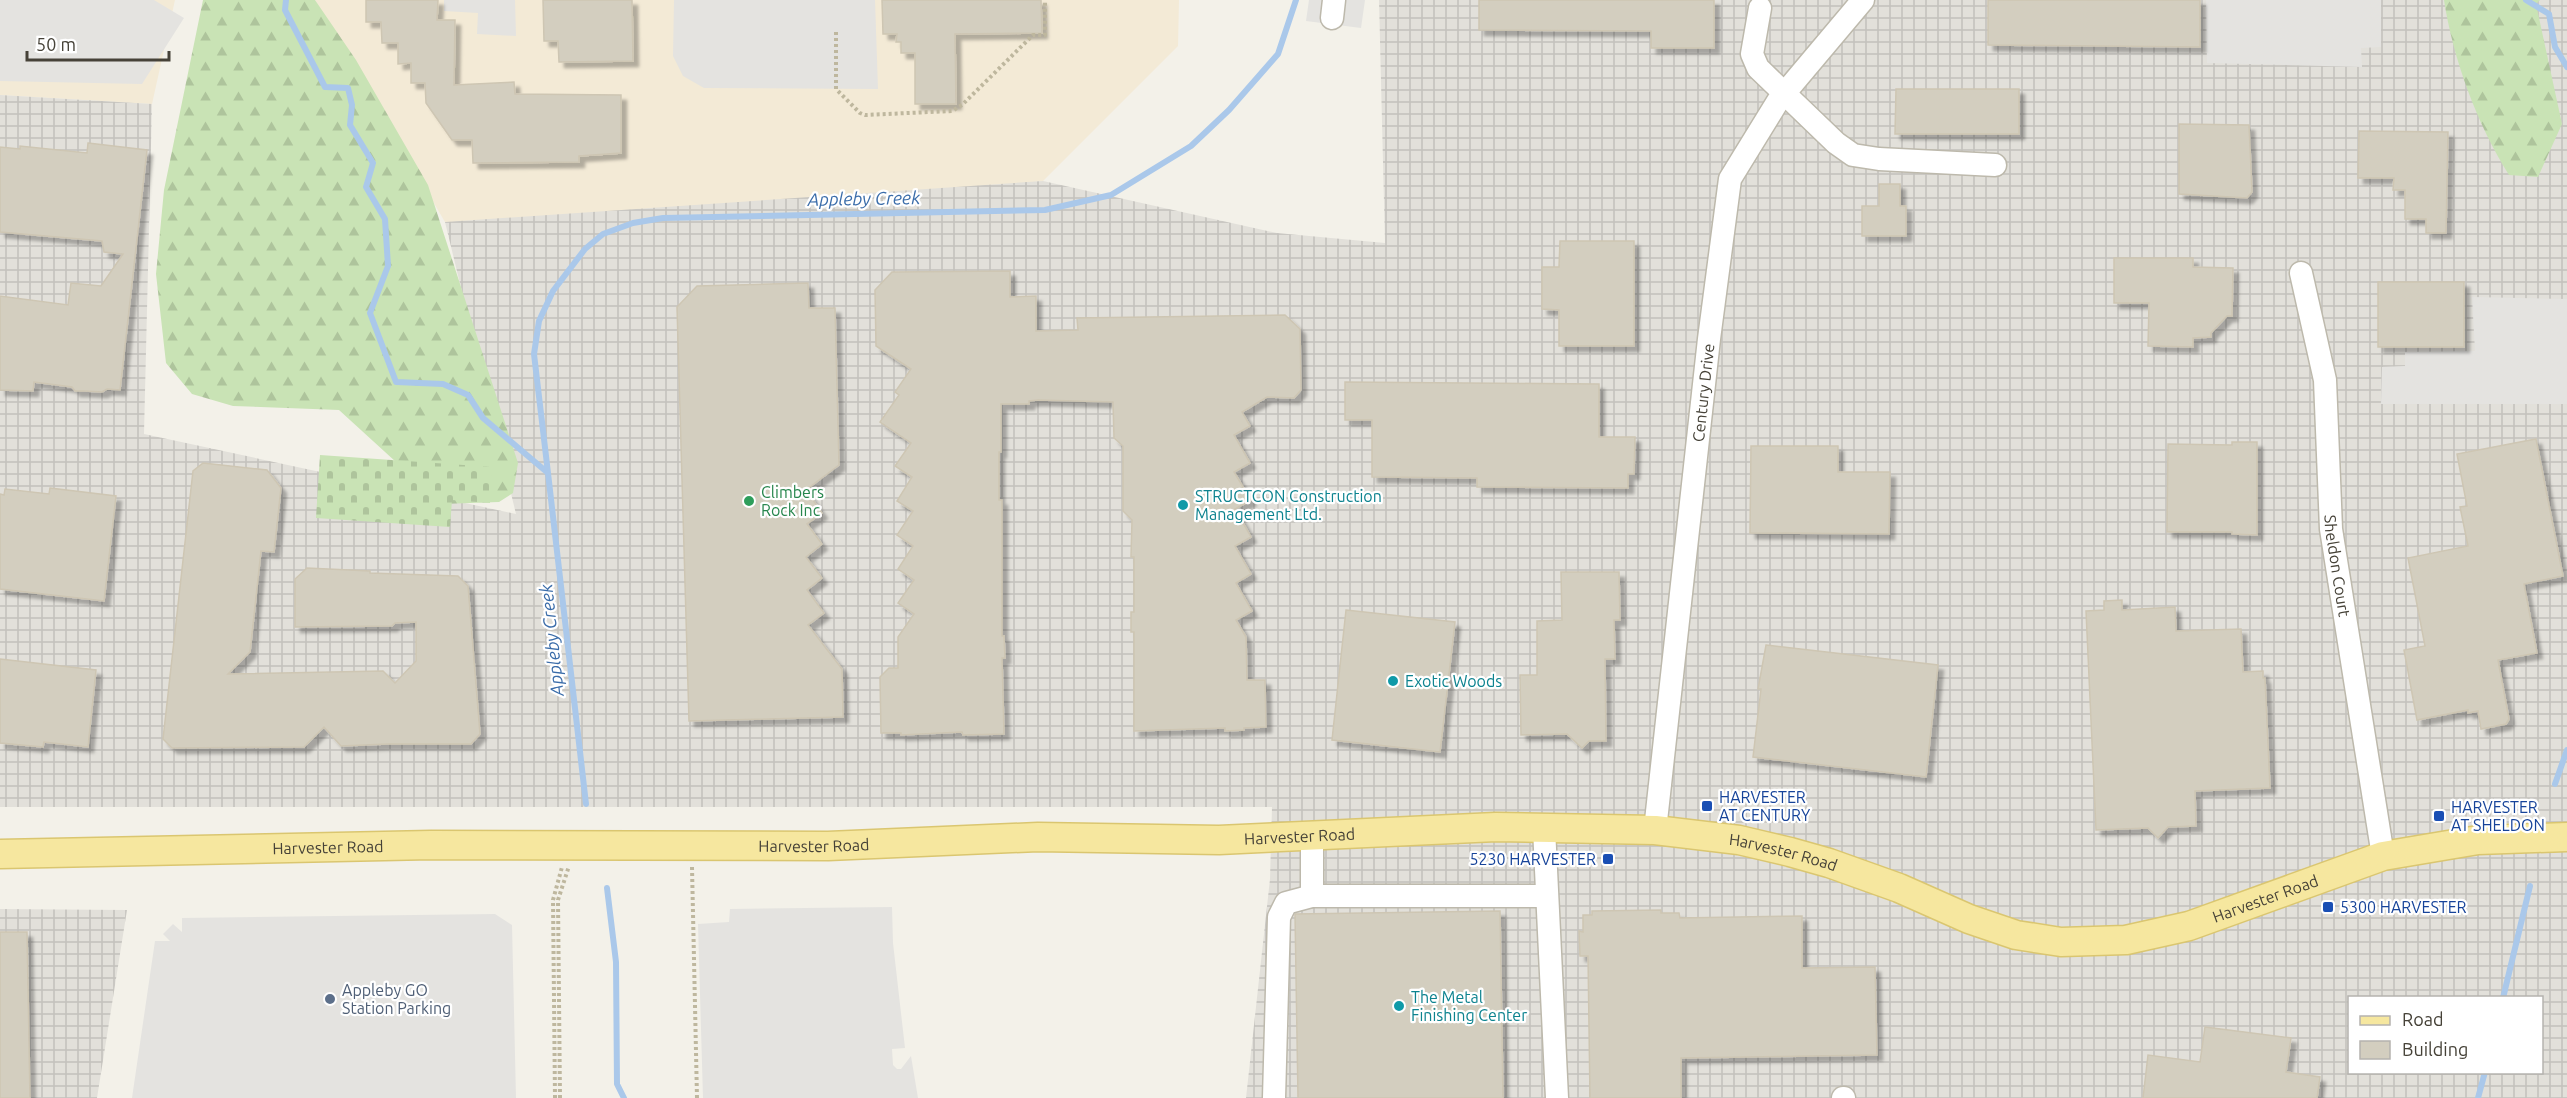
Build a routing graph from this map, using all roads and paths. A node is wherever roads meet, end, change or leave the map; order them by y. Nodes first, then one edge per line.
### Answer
1 (1045, 0) edge
2 (1863, 0) edge
3 (1760, 8) dead end
4 (836, 32) dead end
5 (1784, 94) junction
6 (923, 104) dead end
7 (924, 113) junction
8 (1995, 165) dead end
9 (2301, 273) dead end
10 (1544, 828) junction
11 (1655, 830) junction
12 (1312, 836) junction
13 (2567, 837) edge
14 (568, 846) junction
15 (683, 846) junction
16 (0, 854) edge
17 (2383, 856) junction
18 (1312, 896) junction
19 (1546, 896) junction
20 (555, 1098) edge
21 (560, 1098) edge
22 (697, 1098) edge
23 (1274, 1098) edge
24 (1557, 1098) edge

1 - 7 path
2 - 5 street, Century Drive
3 - 5 street
4 - 7 path
5 - 8 street
5 - 11 street, Century Drive
6 - 7 path
9 - 17 street, Sheldon Court
10 - 11 main road, Harvester Road
10 - 12 main road, Harvester Road
10 - 19 street
11 - 17 main road, Harvester Road
12 - 15 main road, Harvester Road
12 - 18 street
13 - 17 main road, Harvester Road
14 - 15 main road, Harvester Road
14 - 16 main road, Harvester Road
14 - 20 path
14 - 21 path
15 - 22 path
18 - 19 street
18 - 23 street
19 - 24 street

